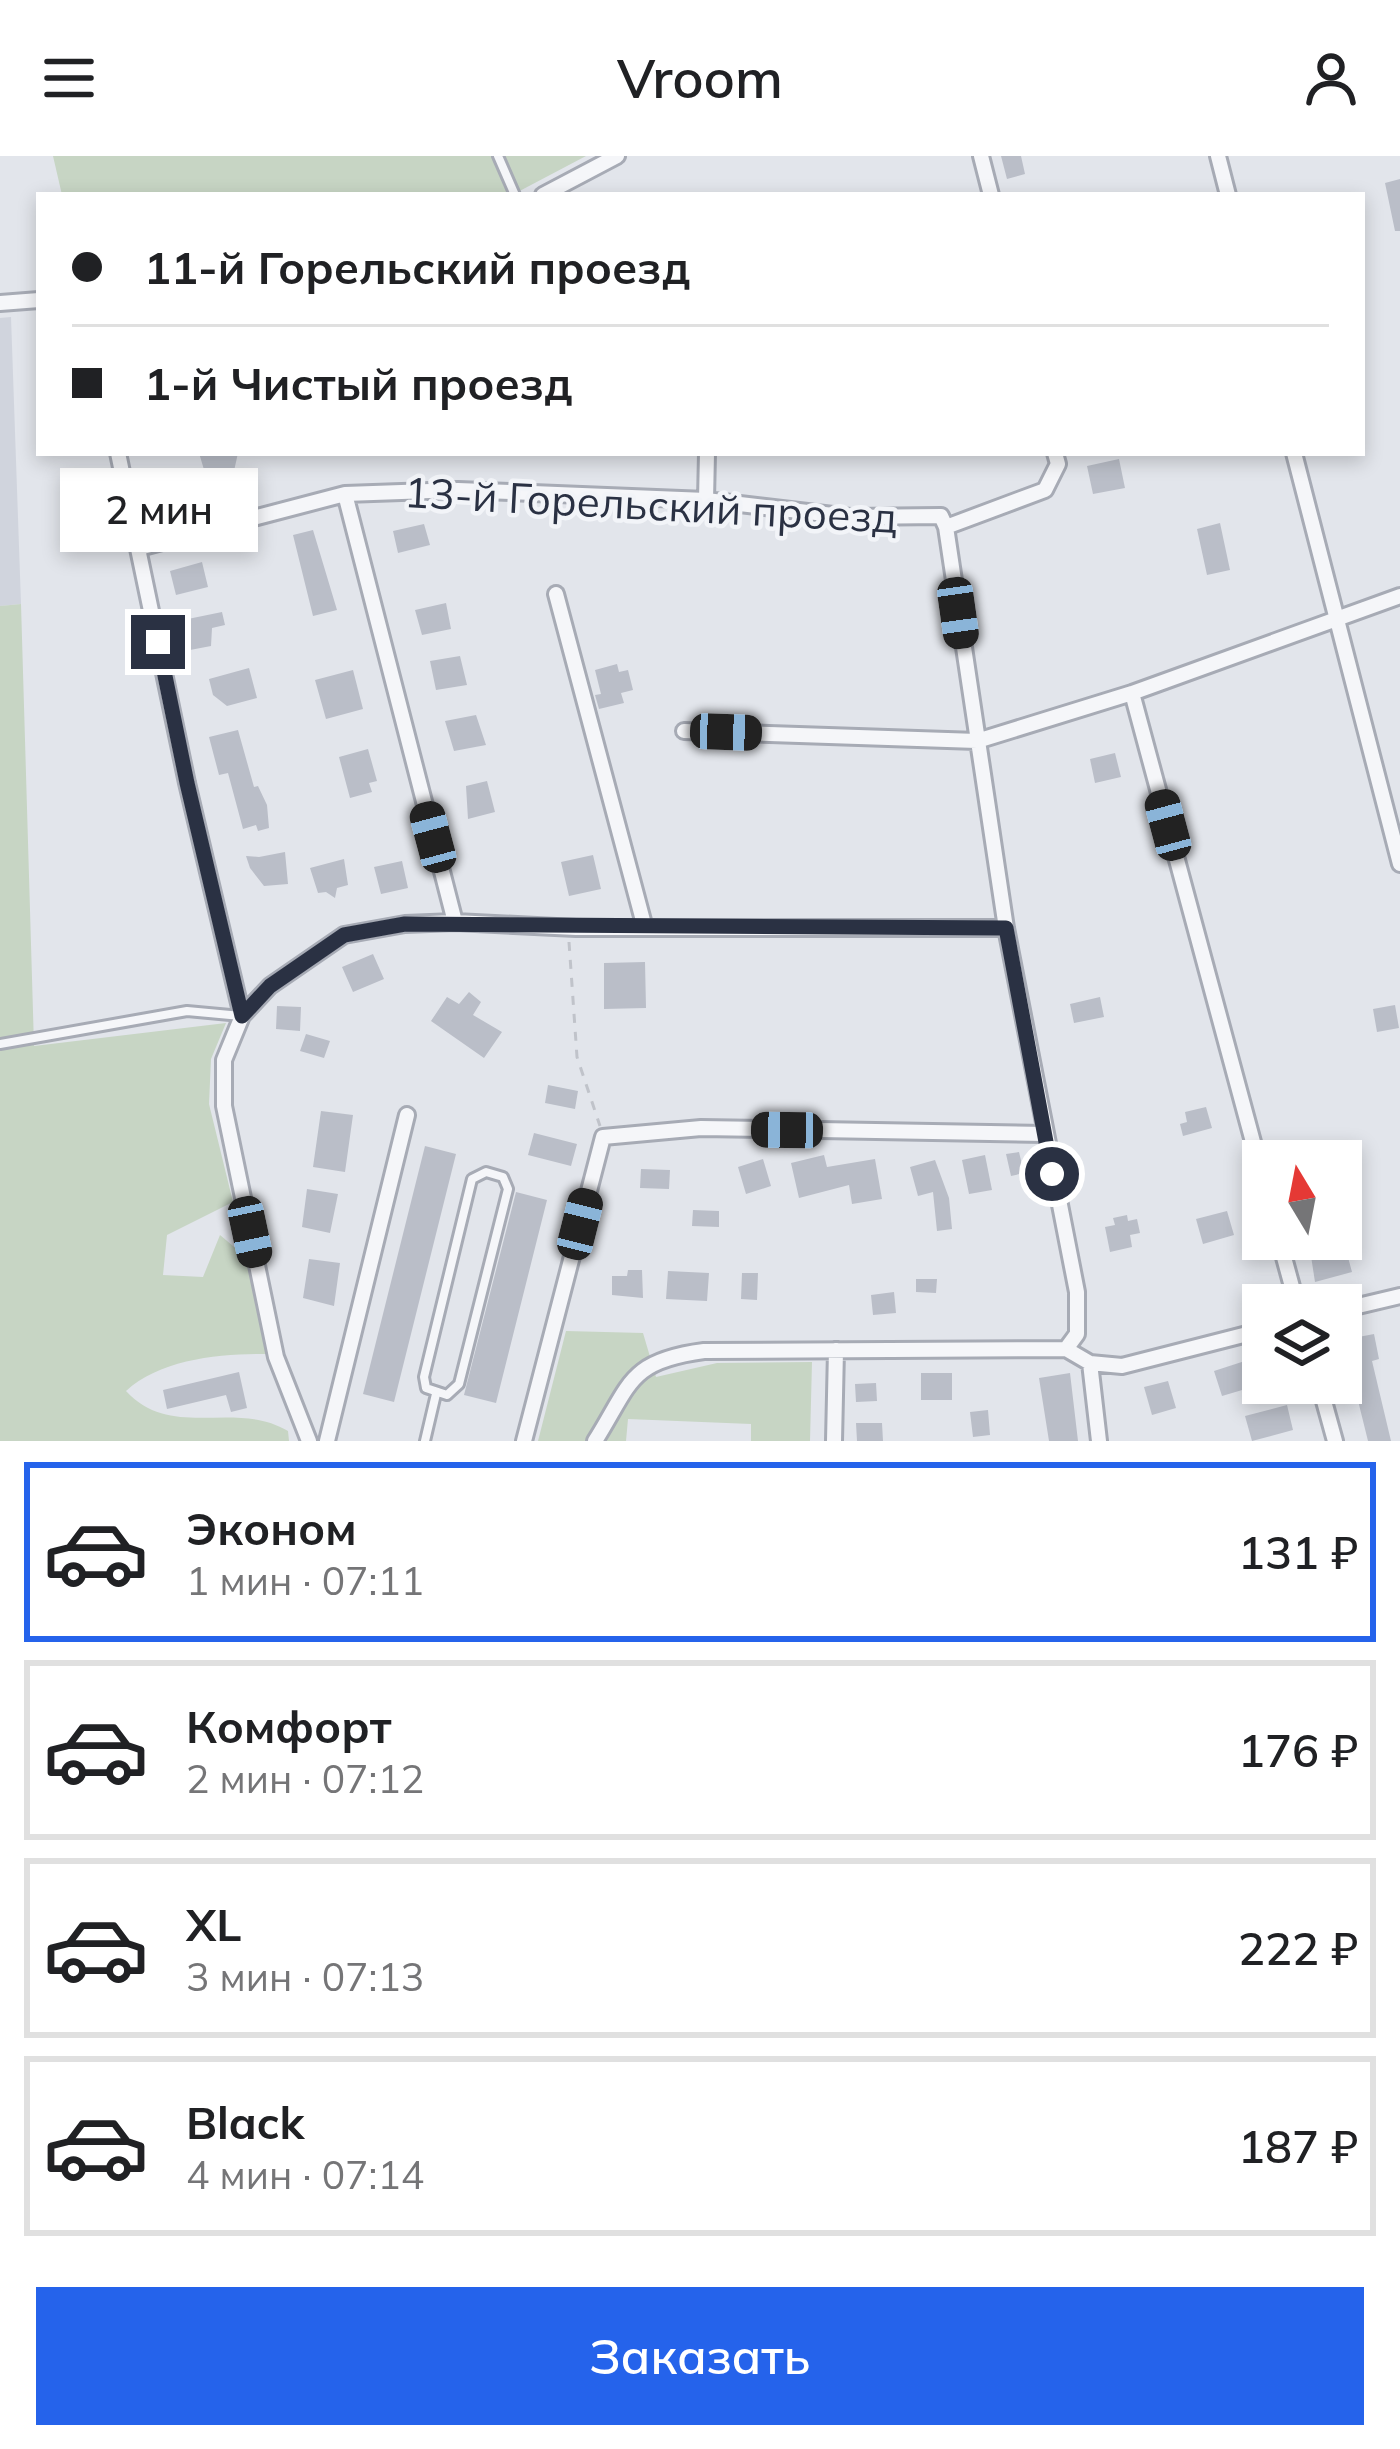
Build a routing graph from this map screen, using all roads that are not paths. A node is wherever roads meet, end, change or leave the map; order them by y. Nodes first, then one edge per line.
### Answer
1 (498, 156) edge
2 (617, 156) edge
3 (981, 156) edge
4 (1218, 156) edge
5 (514, 192) edge
6 (549, 192) edge
7 (990, 192) edge
8 (1227, 192) edge
9 (36, 300) edge
10 (0, 303) edge
11 (119, 456) edge
12 (707, 456) edge
13 (1056, 456) edge
14 (1295, 456) edge
15 (345, 494) junction
16 (706, 500) junction
17 (946, 527) junction
18 (140, 548) junction
19 (556, 594) dead end
20 (1400, 596) edge
21 (1336, 619) junction
22 (1132, 693) junction
23 (684, 731) dead end
24 (977, 741) junction
25 (1400, 864) edge
26 (455, 922) junction
27 (645, 928) junction
28 (1006, 928) junction
29 (242, 1016) junction
30 (0, 1045) edge
31 (407, 1115) dead end
32 (1044, 1134) junction
33 (1252, 1140) edge
34 (1400, 1296) edge
35 (1362, 1305) edge
36 (1242, 1335) edge
37 (1066, 1348) junction
38 (836, 1350) junction
39 (1090, 1363) junction
40 (436, 1394) junction
41 (1324, 1404) edge
42 (309, 1441) edge
43 (327, 1441) edge
44 (425, 1441) edge
45 (524, 1441) edge
46 (595, 1441) edge
47 (834, 1441) edge
48 (1100, 1441) edge
49 (1335, 1441) edge

1 - 5 lane
2 - 6 street
3 - 7 street
4 - 8 street
9 - 10 street
11 - 18 street
12 - 16 street
13 - 17 street
14 - 21 street
15 - 16 street, 13-й Горельский проезд
15 - 18 street, 13-й Горельский проезд
15 - 26 street
16 - 17 street, 13-й Горельский проезд
17 - 24 street
18 - 29 street
19 - 27 street
20 - 21 street
21 - 22 street
21 - 25 street
22 - 24 street
22 - 33 street
23 - 24 street
24 - 28 street
26 - 27 street
26 - 29 street
27 - 28 street
28 - 32 street
29 - 30 lane
29 - 42 street
31 - 43 street
32 - 37 street
32 - 45 street
34 - 35 street
36 - 39 street
37 - 38 street
37 - 39 street
38 - 46 street
38 - 47 street
39 - 48 street
40 - 40 lane
40 - 44 lane
41 - 49 street

